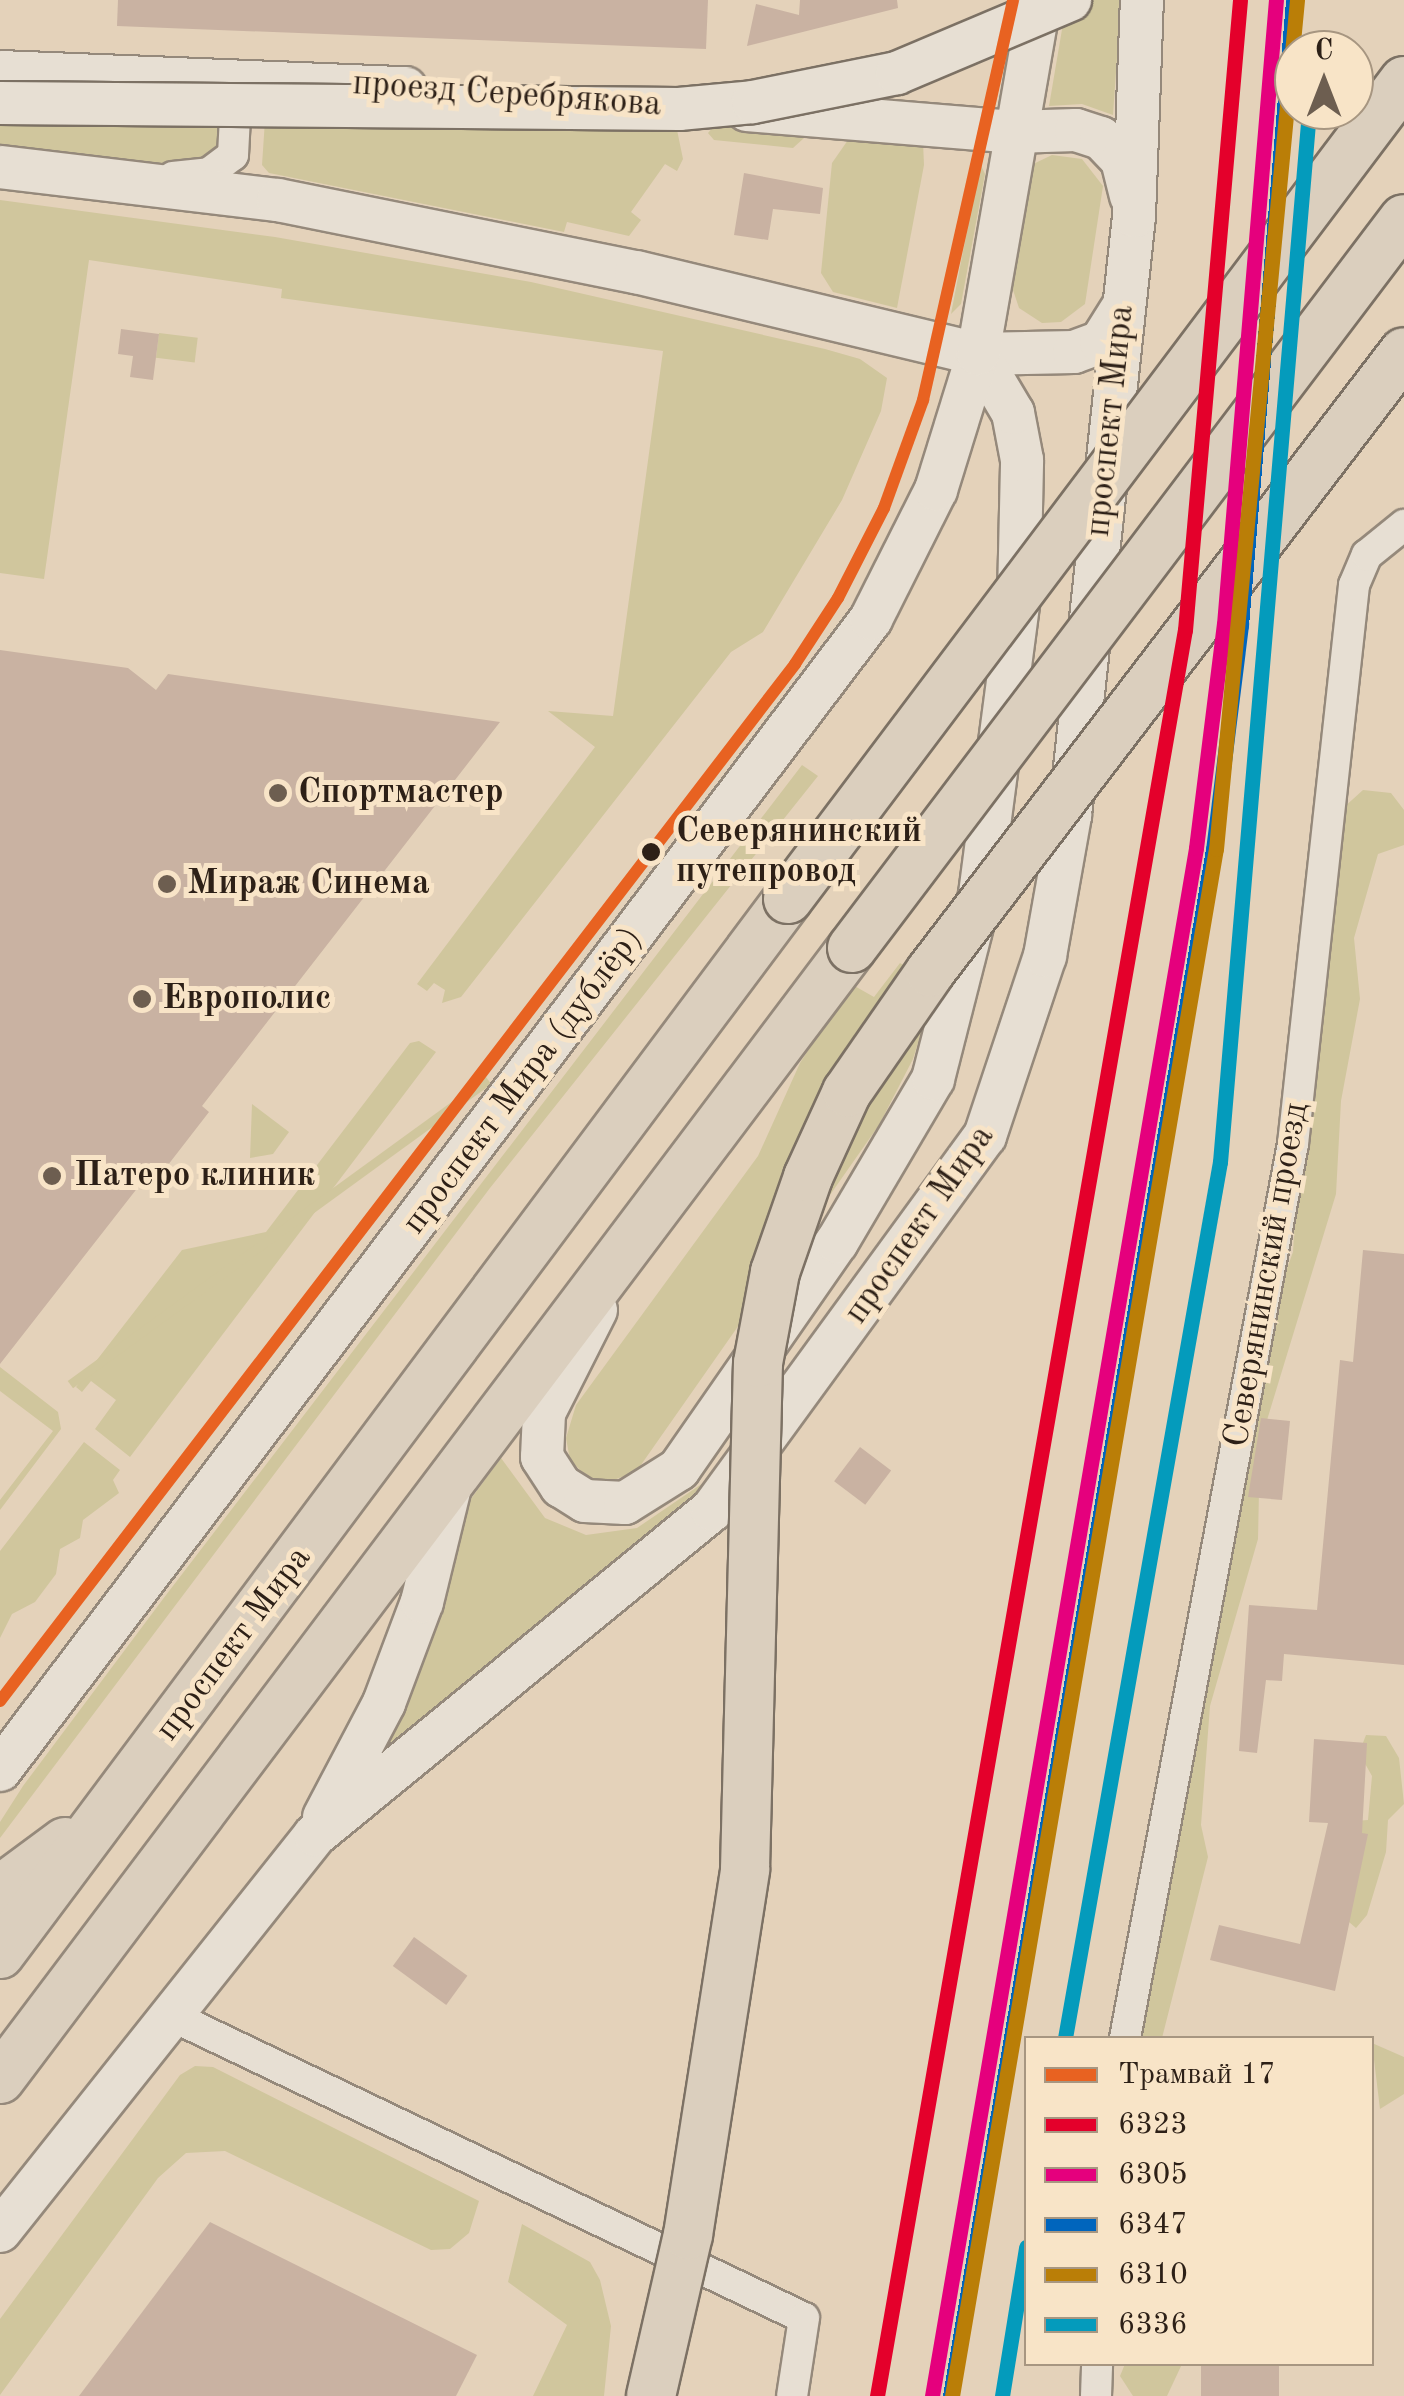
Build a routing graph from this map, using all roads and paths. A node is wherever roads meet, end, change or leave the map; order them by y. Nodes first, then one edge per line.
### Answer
1 (1040, 0) edge
2 (1070, 0) edge
3 (1142, 0) edge
4 (0, 72) edge
5 (159, 74) junction
6 (1404, 81) edge
7 (0, 103) edge
8 (1013, 132) junction
9 (0, 167) edge
10 (84, 179) junction
11 (1134, 216) junction
12 (1404, 219) edge
13 (1122, 308) junction
14 (1404, 352) edge
15 (978, 354) junction
16 (1404, 524) edge
17 (632, 1242) junction
18 (452, 1480) junction
19 (1, 1769) edge
20 (119, 1799) junction
21 (315, 1835) junction
22 (0, 1890) edge
23 (0, 1954) edge
24 (172, 2016) junction
25 (1125, 2036) edge
26 (0, 2079) edge
27 (0, 2232) edge
28 (688, 2235) junction
29 (1097, 2366) edge
30 (651, 2396) edge
31 (681, 2396) edge
32 (792, 2396) edge
33 (1096, 2396) edge

1 - 8 main road, проспект Мира (дублёр)
2 - 7 main road, bridge
3 - 11 main road
4 - 5 main road, проезд Серебрякова
5 - 8 main road, проезд Серебрякова
5 - 10 street
6 - 20 main road, проспект Мира, bridge
8 - 11 main road, проезд Серебрякова
8 - 15 main road, проспект Мира (дублёр)
9 - 10 main road
10 - 15 main road
11 - 13 main road, проспект Мира
12 - 17 main road, проспект Мира, bridge
13 - 15 main road
13 - 21 main road, проспект Мира
14 - 28 main road, bridge
15 - 17 main road
15 - 19 main road, проспект Мира (дублёр)
16 - 25 street, Северянинский проезд
17 - 18 main road, проспект Мира
18 - 21 main road, проспект Мира
18 - 26 main road, проспект Мира
20 - 22 main road
20 - 23 main road, проспект Мира
21 - 24 main road, проспект Мира
24 - 27 main road, проспект Мира
24 - 32 street
28 - 30 main road, bridge
28 - 31 main road, bridge
29 - 33 street

